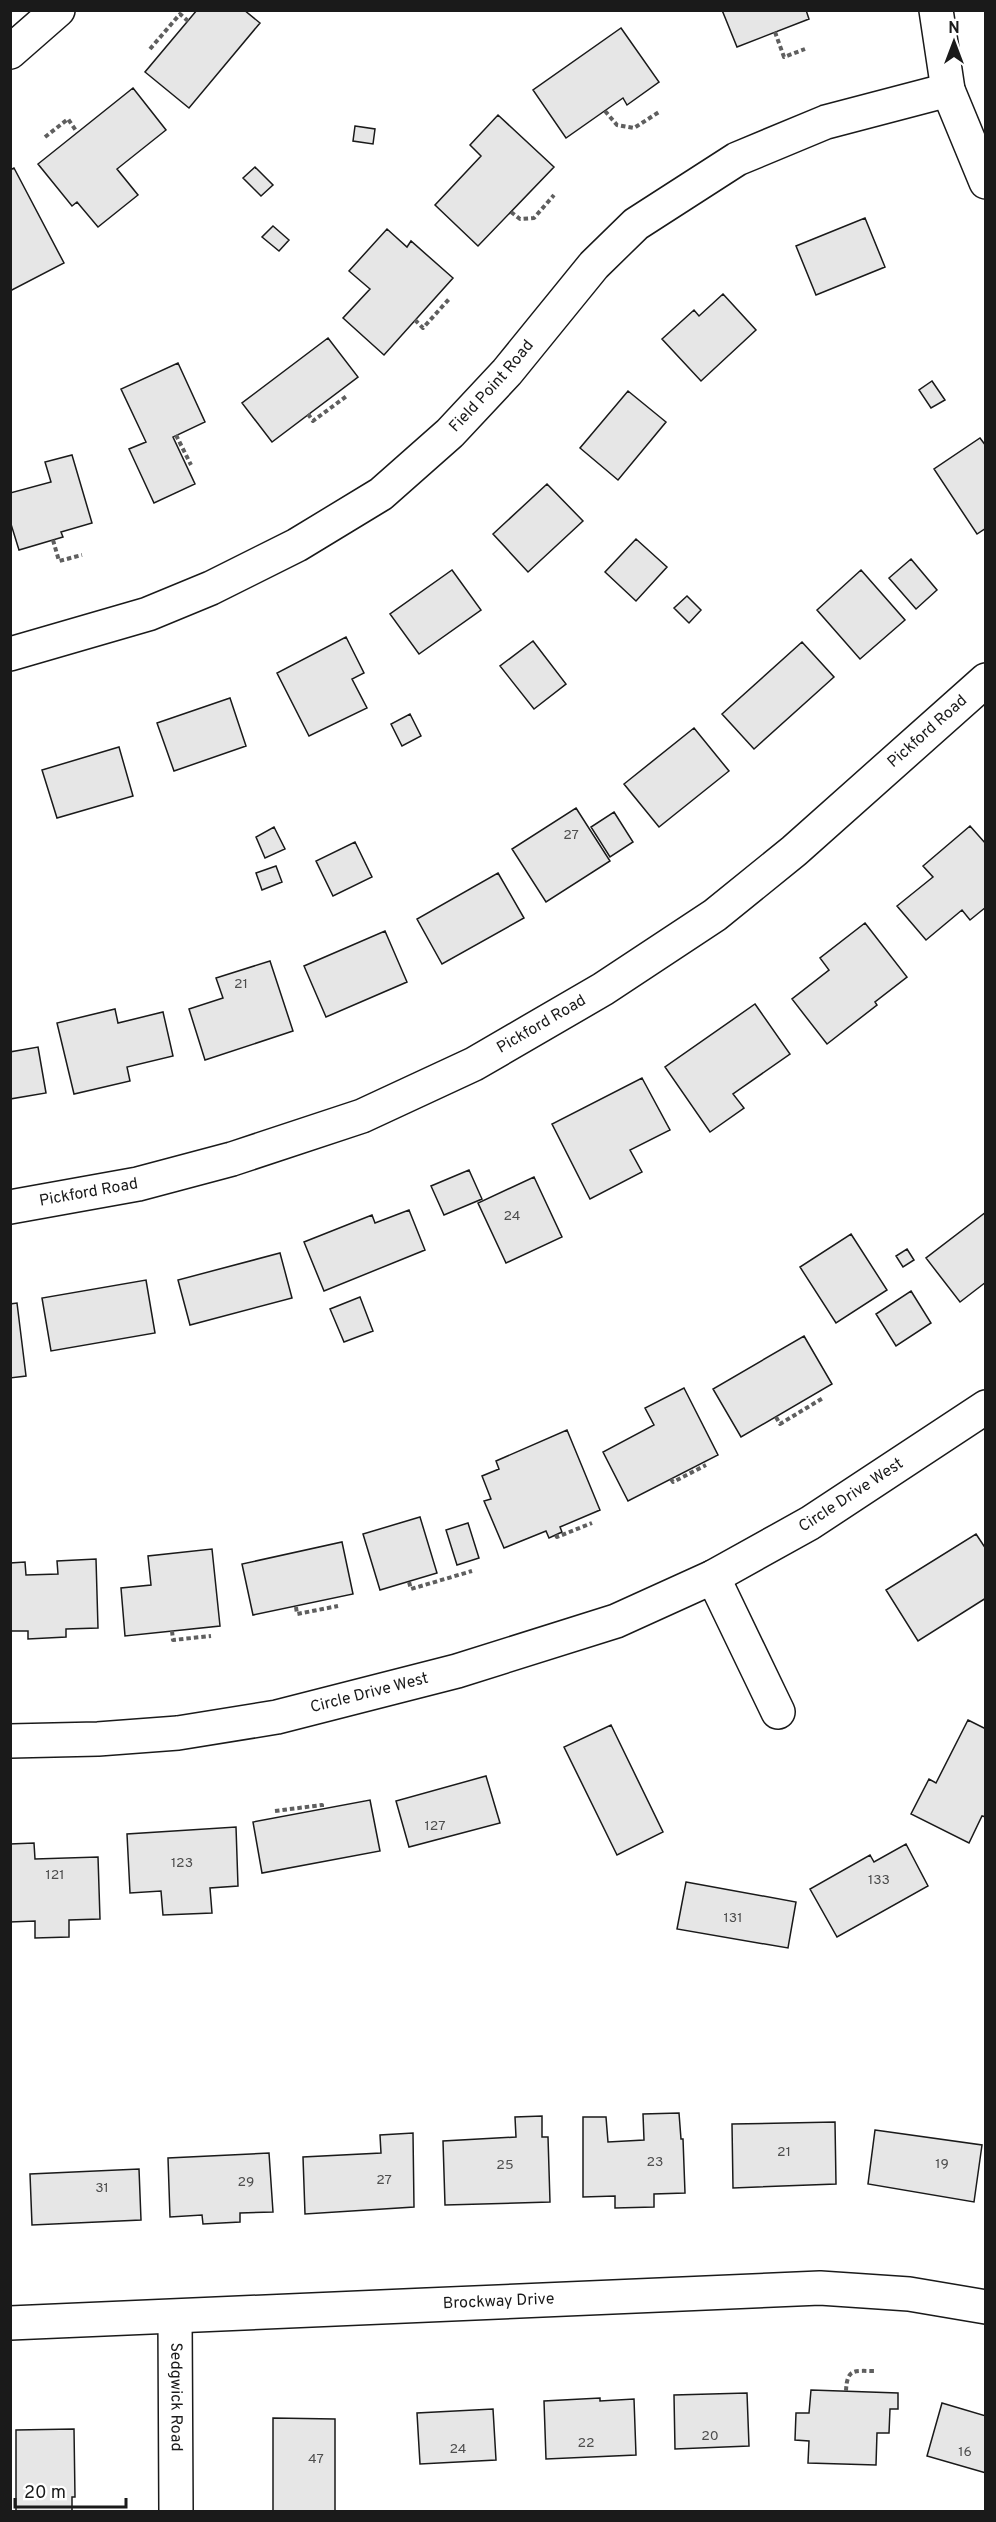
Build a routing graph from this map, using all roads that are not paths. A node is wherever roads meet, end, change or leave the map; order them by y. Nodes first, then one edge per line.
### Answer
1 (58, 10) edge
2 (936, 10) edge
3 (10, 52) edge
4 (948, 90) junction
5 (986, 182) edge
6 (10, 654) edge
7 (986, 680) edge
8 (10, 1207) edge
9 (986, 1407) edge
10 (713, 1577) junction
11 (778, 1712) dead end
12 (10, 1741) edge
13 (986, 2307) edge
14 (175, 2317) junction
15 (10, 2324) edge
16 (176, 2511) edge

1 - 3 street
2 - 4 street
4 - 5 street
4 - 6 street, Field Point Road
7 - 8 street, Pickford Road
9 - 10 street, Circle Drive West
10 - 11 street
10 - 12 street, Circle Drive West
13 - 14 street, Brockway Drive
14 - 15 street, Brockway Drive
14 - 16 street, Sedgwick Road

